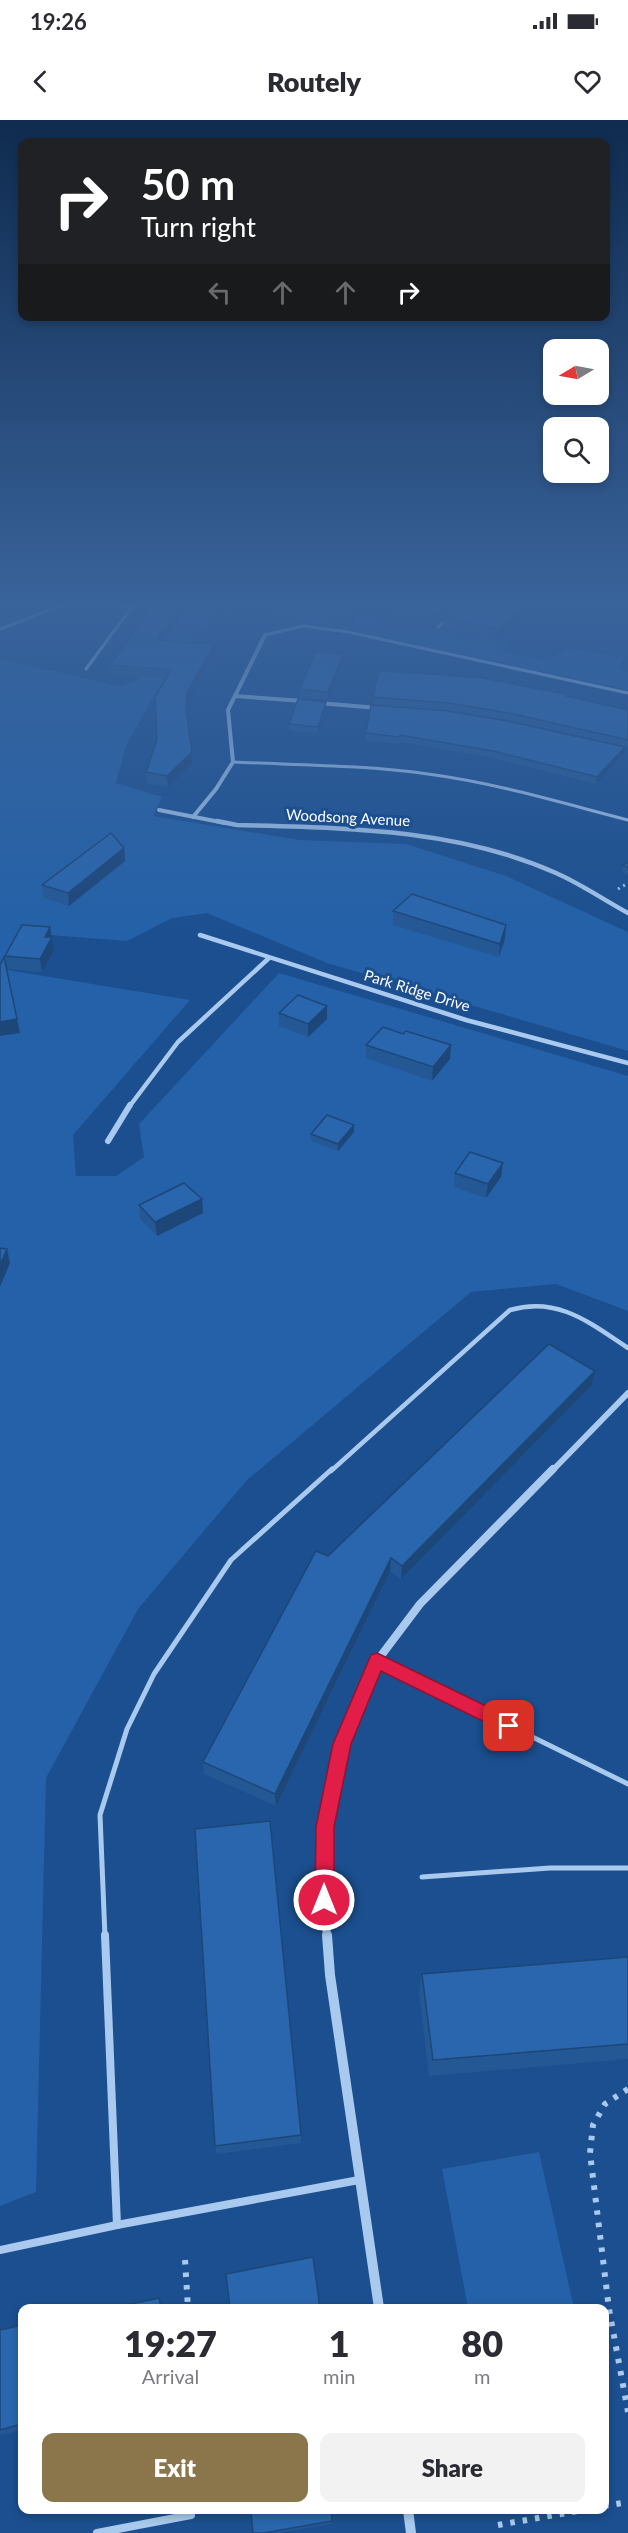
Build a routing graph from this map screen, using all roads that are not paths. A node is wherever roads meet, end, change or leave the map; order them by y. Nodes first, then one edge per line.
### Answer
1 (228, 713) edge
2 (233, 762) junction
3 (159, 810) dead end
4 (193, 818) junction
5 (628, 820) edge
6 (628, 913) edge
7 (200, 935) dead end
8 (268, 958) junction
9 (628, 1064) edge
10 (108, 1141) dead end
11 (628, 1348) edge
12 (628, 1393) edge
13 (377, 1661) junction
14 (628, 1784) edge
15 (628, 1868) edge
16 (422, 1877) dead end
17 (359, 2180) junction
18 (117, 2225) junction
19 (0, 2250) edge
20 (378, 2304) edge
21 (409, 2514) edge
22 (191, 2515) dead end
23 (97, 2533) edge
24 (411, 2533) edge

1 - 2 street
2 - 4 street
2 - 5 lane
3 - 4 street, Woodsong Avenue
4 - 6 street, Woodsong Avenue
7 - 8 street, Park Ridge Drive
8 - 9 street, Park Ridge Drive
8 - 10 street
11 - 18 lane
12 - 13 street
13 - 14 lane
13 - 17 street
15 - 16 lane
17 - 18 lane
17 - 20 street
18 - 19 lane
21 - 24 street
22 - 23 lane

